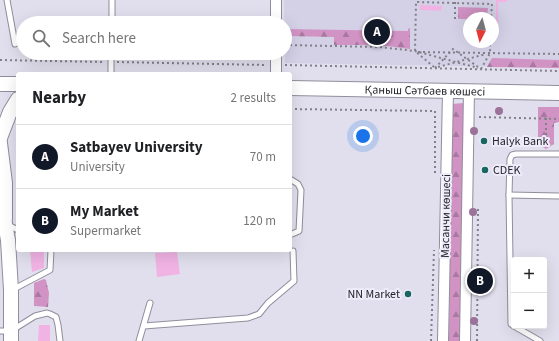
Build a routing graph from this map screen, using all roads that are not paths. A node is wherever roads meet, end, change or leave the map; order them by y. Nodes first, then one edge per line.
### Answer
1 (7, 0) edge
2 (112, 0) edge
3 (276, 0) edge
4 (112, 16) edge
5 (276, 16) edge
6 (15, 44) dead end
7 (111, 60) edge
8 (111, 72) edge
9 (0, 84) edge
10 (16, 84) edge
11 (292, 88) edge
12 (448, 91) junction
13 (469, 91) junction
14 (559, 93) edge
15 (16, 102) edge
16 (0, 138) edge
17 (0, 143) edge
18 (559, 154) edge
19 (292, 180) edge
20 (510, 195) junction
21 (559, 196) edge
22 (0, 209) edge
23 (5, 224) junction
24 (16, 229) edge
25 (292, 234) edge
26 (293, 251) dead end
27 (51, 252) edge
28 (11, 290) junction
29 (150, 303) dead end
30 (511, 324) edge
31 (144, 326) junction
32 (519, 329) edge
33 (7, 335) edge
34 (60, 341) edge
35 (139, 341) edge
36 (443, 341) edge
37 (465, 341) edge
38 (540, 341) edge

1 - 6 lane
2 - 4 lane
3 - 5 street
7 - 8 lane
9 - 10 main road
11 - 12 main road, Қаныш Сәтбаев көшесі
12 - 13 main road, Қаныш Сәтбаев көшесі
12 - 36 street, Масанчи көшесі
13 - 14 main road, Қаныш Сәтбаев көшесі
13 - 37 street, Масанчи көшесі
15 - 16 main road
17 - 23 main road
18 - 20 lane
19 - 25 lane
20 - 21 lane
20 - 30 lane
22 - 23 main road
23 - 24 lane
23 - 28 main road
26 - 31 lane
27 - 28 lane
28 - 33 main road
29 - 31 lane
31 - 35 lane
32 - 38 lane
33 - 34 lane

